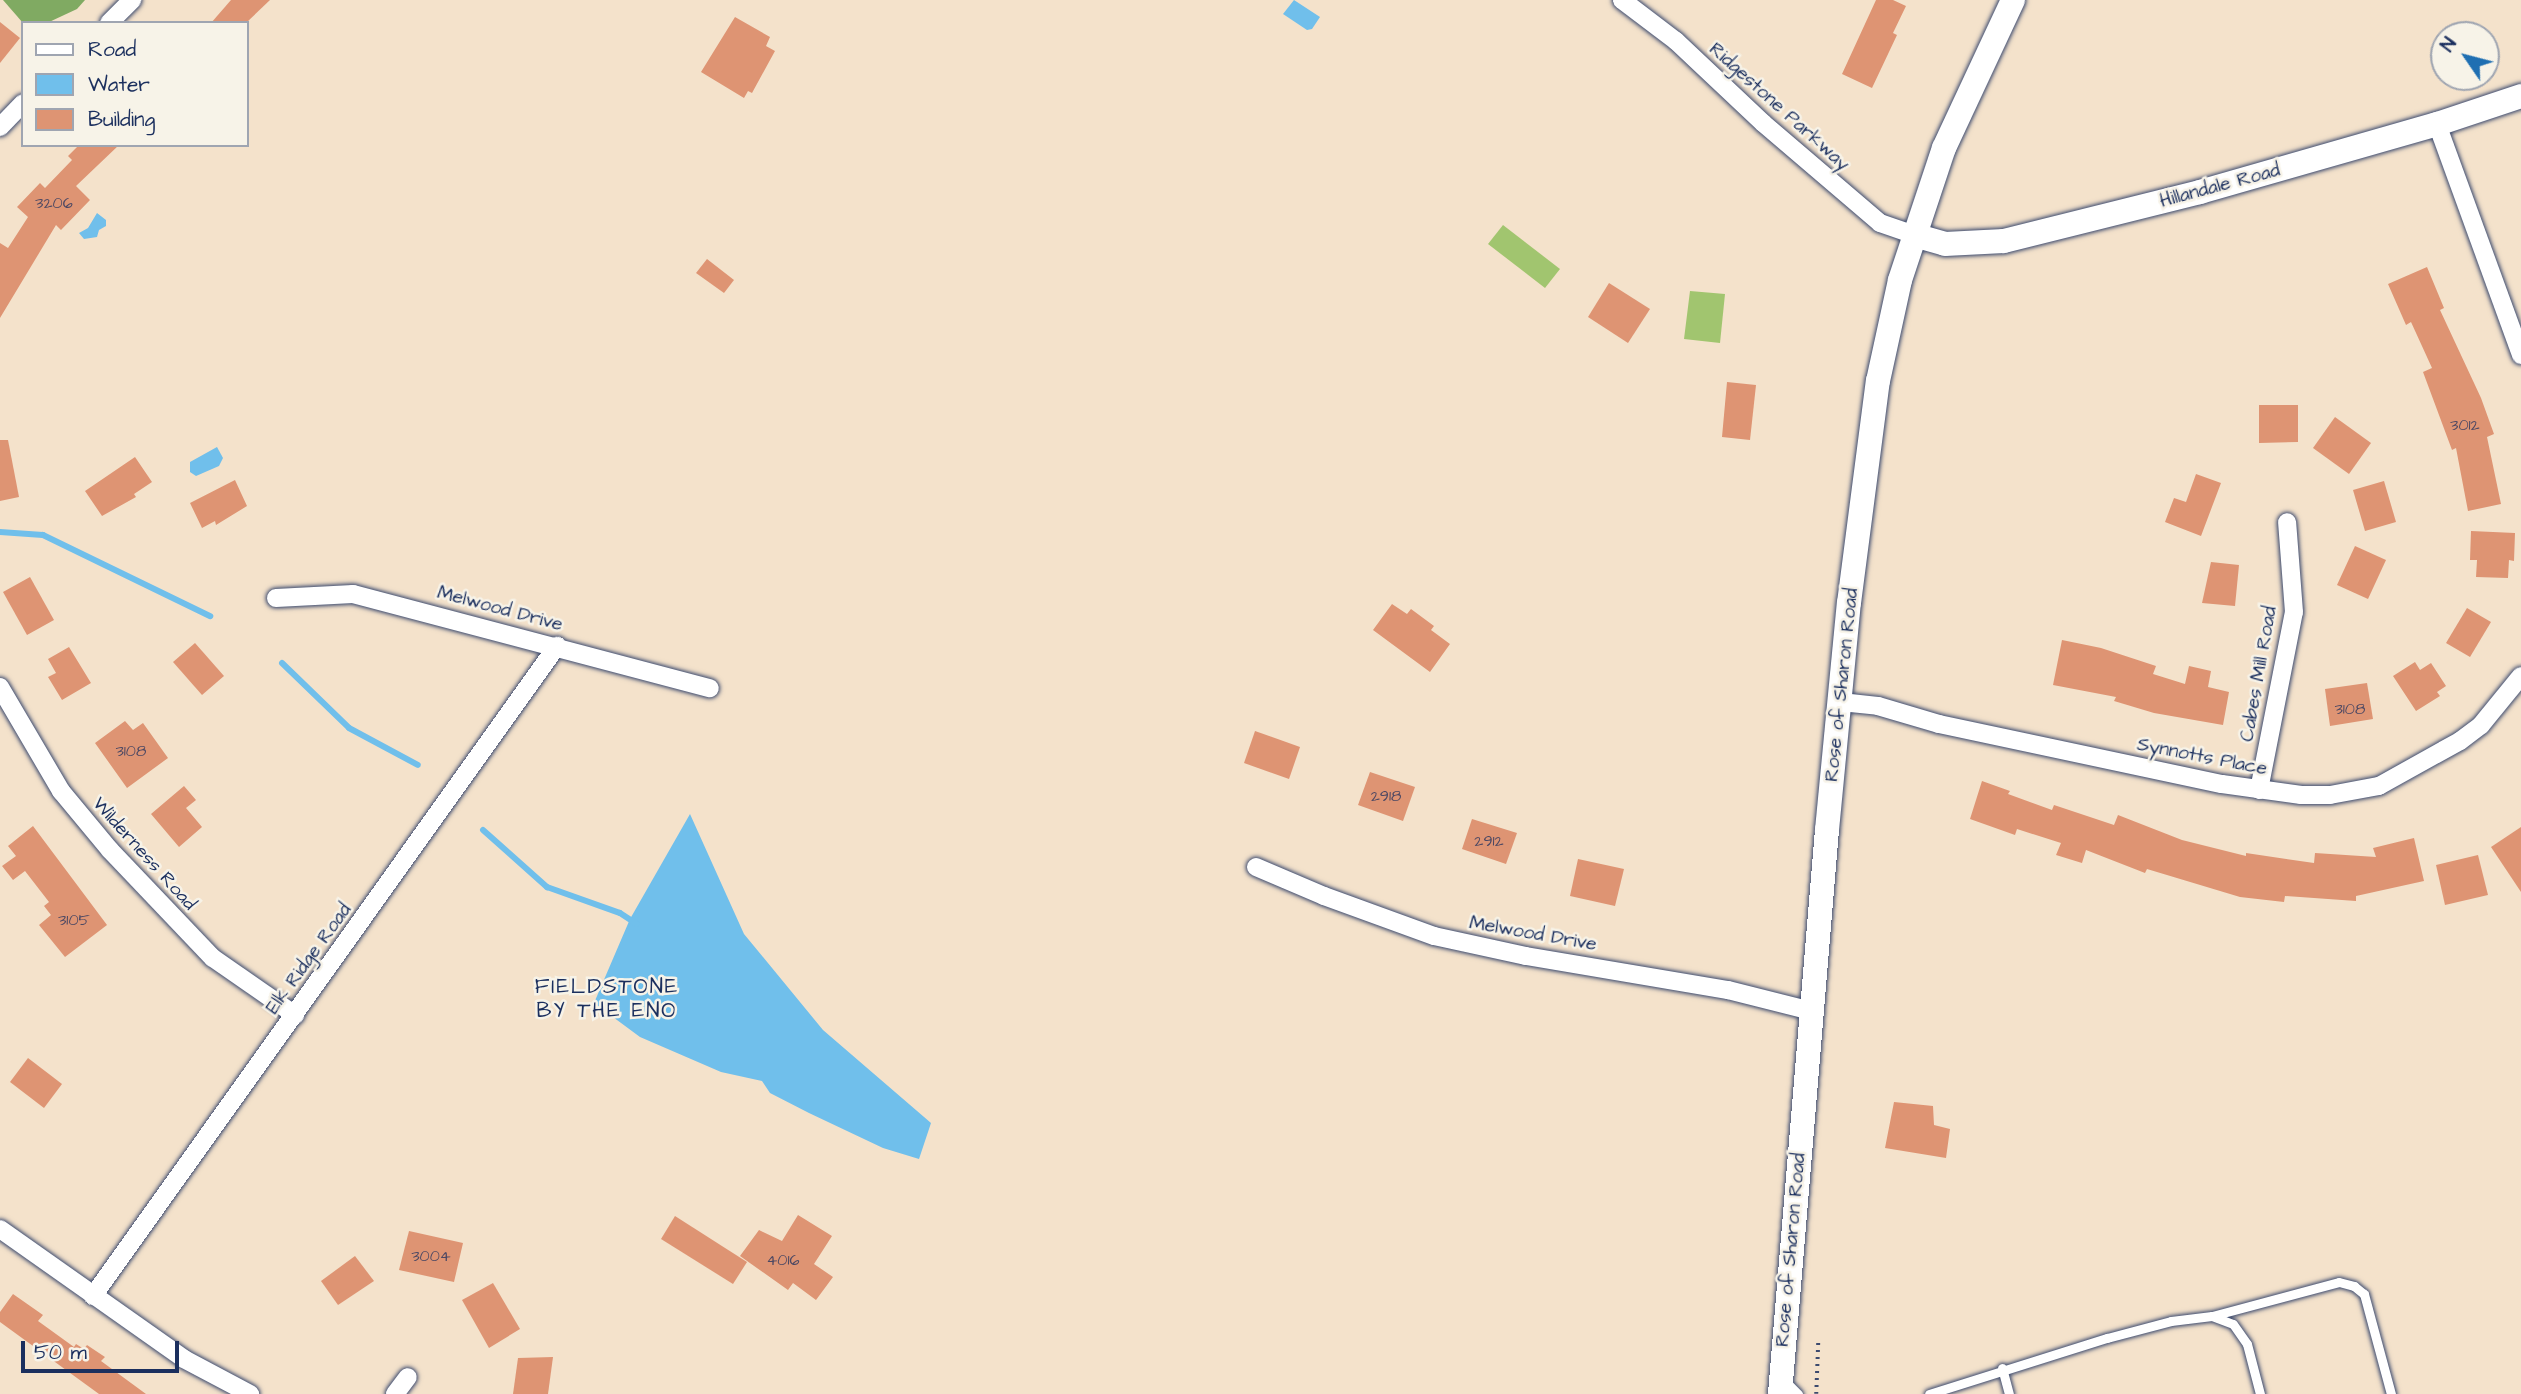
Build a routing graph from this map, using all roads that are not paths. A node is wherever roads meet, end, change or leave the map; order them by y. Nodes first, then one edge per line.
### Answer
1 (132, 0) edge
2 (1622, 0) edge
3 (2013, 0) edge
4 (110, 21) edge
5 (2521, 96) edge
6 (21, 105) edge
7 (2437, 124) junction
8 (0, 127) edge
9 (1914, 235) junction
10 (2521, 355) edge
11 (2287, 523) dead end
12 (276, 598) dead end
13 (556, 646) junction
14 (2521, 676) edge
15 (0, 687) edge
16 (710, 688) dead end
17 (1841, 702) junction
18 (2259, 790) junction
19 (1256, 867) dead end
20 (1811, 1011) junction
21 (295, 1015) junction
22 (0, 1229) edge
23 (93, 1296) junction
24 (2213, 1316) junction
25 (2002, 1368) junction
26 (408, 1377) dead end
27 (1786, 1388) edge
28 (250, 1394) edge
29 (395, 1394) edge
30 (1928, 1394) edge
31 (2009, 1394) edge
32 (2260, 1394) edge
33 (2390, 1394) edge

1 - 4 street
2 - 9 street, Ridgestone Parkway
3 - 9 street, Rose of Sharon Road
5 - 7 street, Hillandale Road
6 - 8 street
7 - 9 street, Hillandale Road
7 - 10 street
9 - 17 street, Rose of Sharon Road
11 - 18 street, Cabes Mill Road
12 - 13 street, Melwood Drive
13 - 16 street, Melwood Drive
13 - 21 street, Elk Ridge Road
14 - 18 street, Synnotts Place
15 - 21 street, Wilderness Road
17 - 18 street, Synnotts Place
17 - 20 street, Rose of Sharon Road
19 - 20 street, Melwood Drive
20 - 27 street, Rose of Sharon Road
21 - 23 street, Elk Ridge Road
22 - 23 street
23 - 28 street
24 - 25 lane
24 - 32 lane
24 - 33 lane
25 - 30 lane
25 - 31 lane
26 - 29 street

